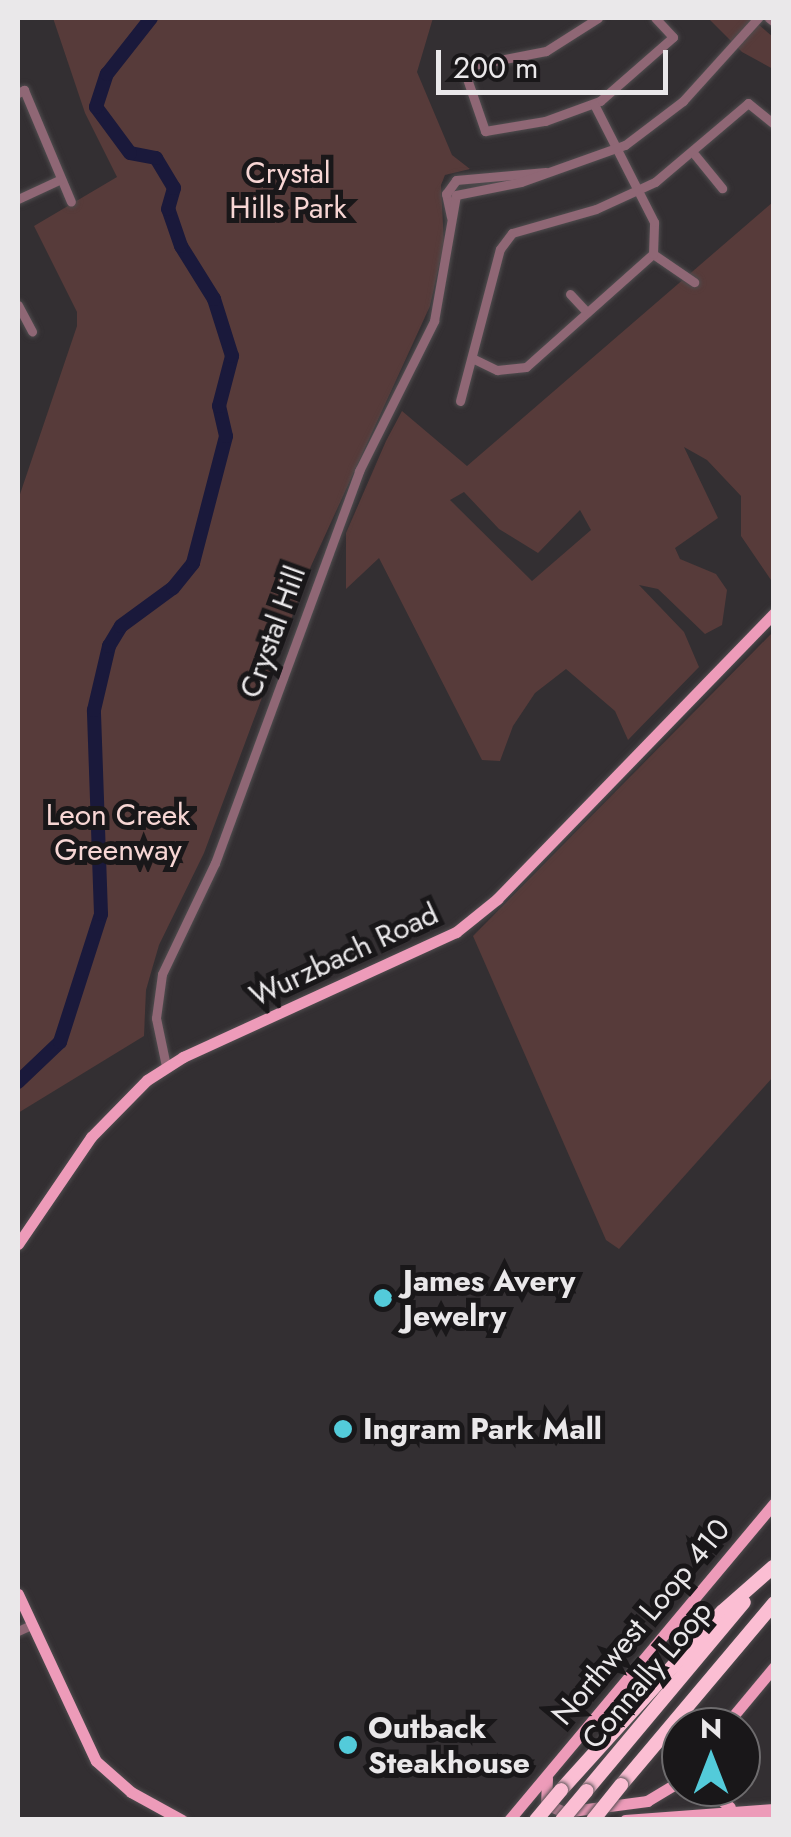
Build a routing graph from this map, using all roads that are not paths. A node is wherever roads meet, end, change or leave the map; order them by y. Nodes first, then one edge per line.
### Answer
1 (598, 18) edge
2 (655, 18) edge
3 (758, 18) edge
4 (21, 92) edge
5 (594, 104) junction
6 (774, 124) edge
7 (616, 149) junction
8 (695, 155) junction
9 (553, 172) junction
10 (60, 179) junction
11 (722, 188) dead end
12 (639, 190) junction
13 (18, 198) edge
14 (71, 202) dead end
15 (450, 217) junction
16 (653, 254) junction
17 (694, 282) dead end
18 (570, 294) dead end
19 (18, 305) edge
20 (587, 312) junction
21 (32, 331) dead end
22 (472, 358) junction
23 (460, 401) dead end
24 (774, 613) edge
25 (166, 1066) junction
26 (18, 1241) edge
27 (774, 1502) edge
28 (774, 1566) edge
29 (18, 1594) edge
30 (774, 1603) edge
31 (31, 1625) junction
32 (18, 1631) edge
33 (774, 1667) edge
34 (741, 1707) edge
35 (551, 1770) junction
36 (661, 1792) edge
37 (734, 1808) joint
38 (774, 1810) edge
39 (647, 1818) edge
40 (182, 1820) edge
41 (509, 1820) edge
42 (536, 1820) edge
43 (562, 1820) edge
44 (593, 1820) edge
45 (625, 1820) edge
46 (745, 1820) edge

1 - 5 street
2 - 5 street
3 - 7 street
4 - 10 street
5 - 7 street
6 - 8 street
7 - 9 street
7 - 12 street
8 - 11 street
8 - 12 street
9 - 15 street, Crystal Hill
9 - 15 street, Crystal Hill
10 - 13 street
10 - 14 street
12 - 16 street
12 - 22 street
15 - 25 street, Crystal Hill
16 - 17 street
16 - 20 street
18 - 20 street
19 - 21 street
20 - 22 street
22 - 23 street
24 - 25 main road, Wurzbach Road
25 - 26 main road, Wurzbach Road
27 - 35 main road, Northwest Loop 410
28 - 42 highway, bridge
28 - 43 highway, Connally Loop, bridge
29 - 31 main road
30 - 44 highway, Connally Loop, bridge
31 - 32 street
31 - 40 main road
33 - 34 main road
35 - 36 main road
35 - 41 main road, Northwest Loop 410
37 - 38 main road
37 - 39 main road
38 - 46 main road
39 - 45 main road

